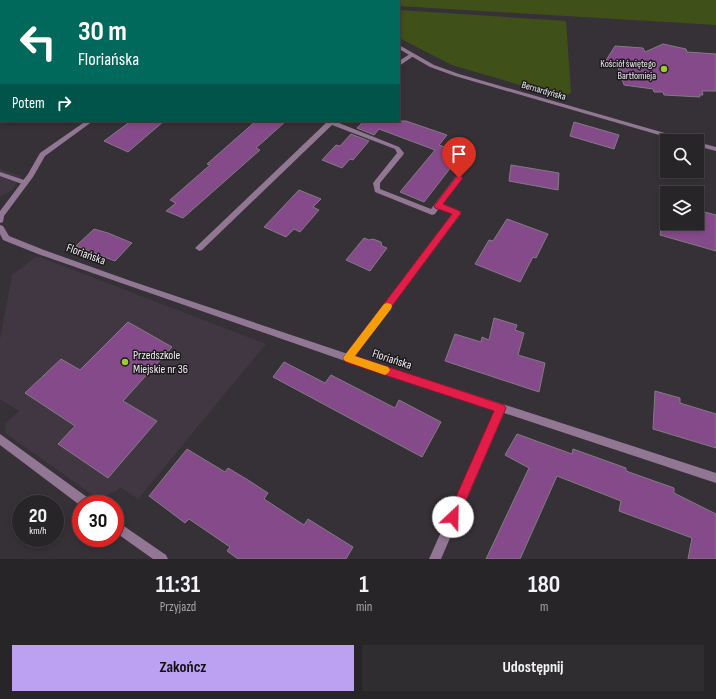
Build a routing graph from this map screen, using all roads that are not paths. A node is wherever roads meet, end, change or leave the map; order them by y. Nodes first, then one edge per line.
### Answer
1 (400, 48) edge
2 (412, 55) junction
3 (400, 63) edge
4 (89, 122) edge
5 (329, 122) edge
6 (332, 122) edge
7 (663, 134) edge
8 (704, 146) edge
9 (716, 149) edge
10 (0, 174) edge
11 (459, 178) dead end
12 (24, 183) junction
13 (438, 206) junction
14 (0, 216) edge
15 (0, 220) edge
16 (0, 228) edge
17 (200, 248) dead end
18 (348, 358) junction
19 (501, 408) junction
20 (0, 439) edge
21 (716, 478) edge
22 (75, 495) edge
23 (124, 532) edge
24 (162, 559) edge
25 (435, 559) edge

1 - 2 street, Bernardyńska
2 - 3 street
2 - 7 street, Bernardyńska
4 - 12 street
5 - 17 street
6 - 13 street
8 - 9 street
10 - 12 street
11 - 13 street
12 - 14 street
13 - 18 street
14 - 15 street
16 - 18 street, Floriańska
18 - 19 street, Floriańska
19 - 21 street, Floriańska
19 - 25 street
20 - 22 street
23 - 24 street

